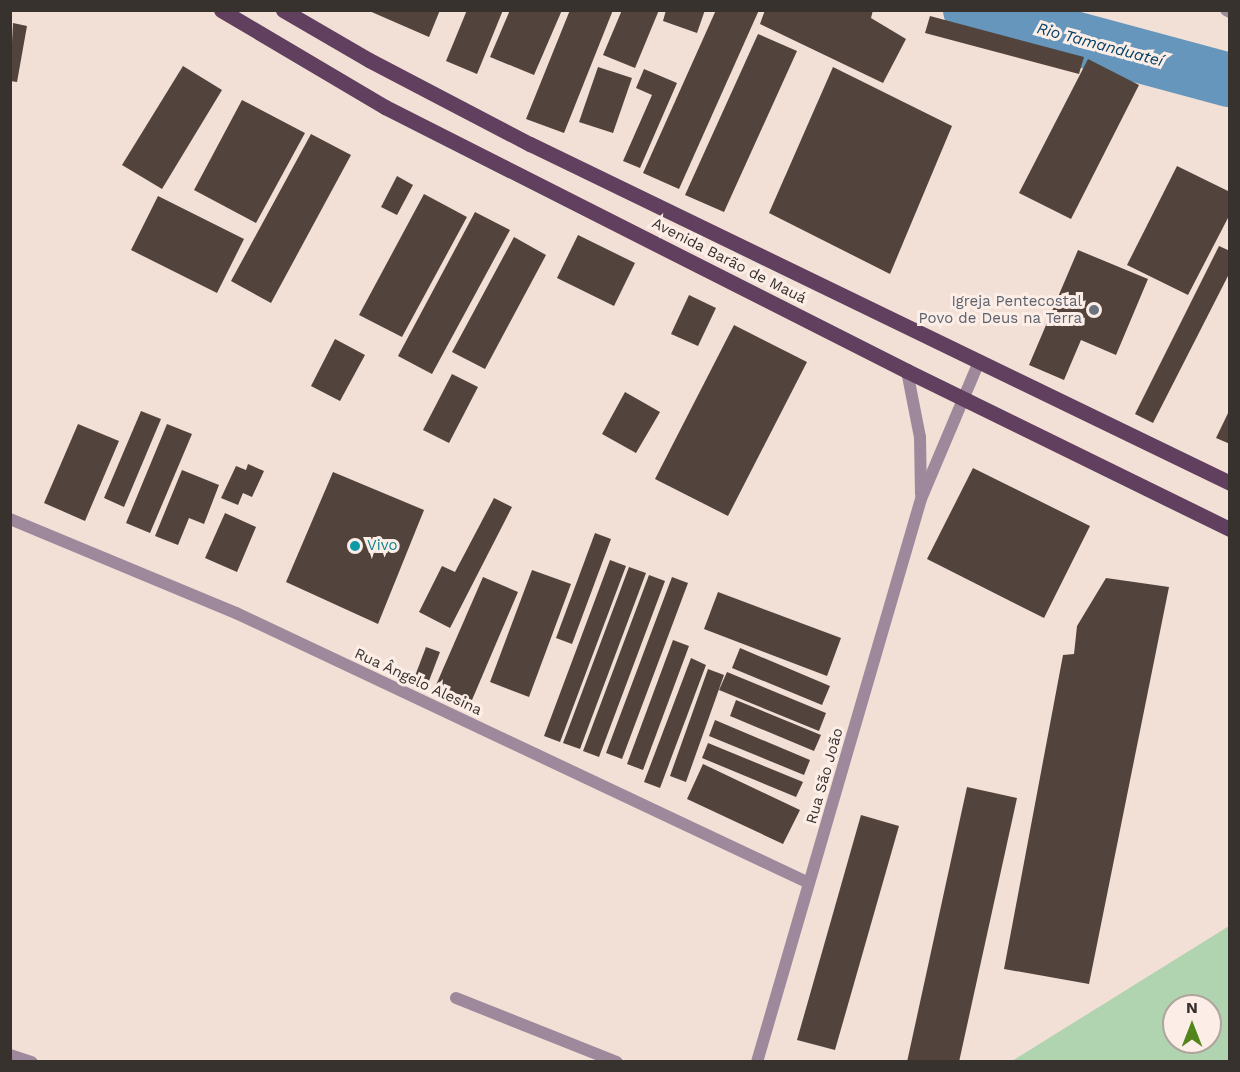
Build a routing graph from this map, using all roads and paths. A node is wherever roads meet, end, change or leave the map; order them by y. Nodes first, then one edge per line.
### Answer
1 (221, 10) edge
2 (283, 10) edge
3 (979, 362) junction
4 (907, 371) junction
5 (963, 399) junction
6 (1230, 483) edge
7 (921, 499) junction
8 (10, 519) edge
9 (1230, 529) edge
10 (809, 883) junction
11 (456, 998) dead end
12 (10, 1055) edge
13 (32, 1062) edge
14 (617, 1062) edge
15 (757, 1062) edge

1 - 4 main road, Avenida Barão de Mauá
2 - 3 main road, Avenida Barão de Mauá
3 - 5 street, Rua São João
3 - 6 main road, Avenida Barão de Mauá
4 - 5 main road, Avenida Barão de Mauá
4 - 7 street, Rua São João
5 - 7 street, Rua São João
5 - 9 main road, Avenida Barão de Mauá
7 - 10 street, Rua São João
8 - 10 street, Rua Ângelo Alesina
10 - 15 street, Rua São João
11 - 14 street
12 - 13 street

